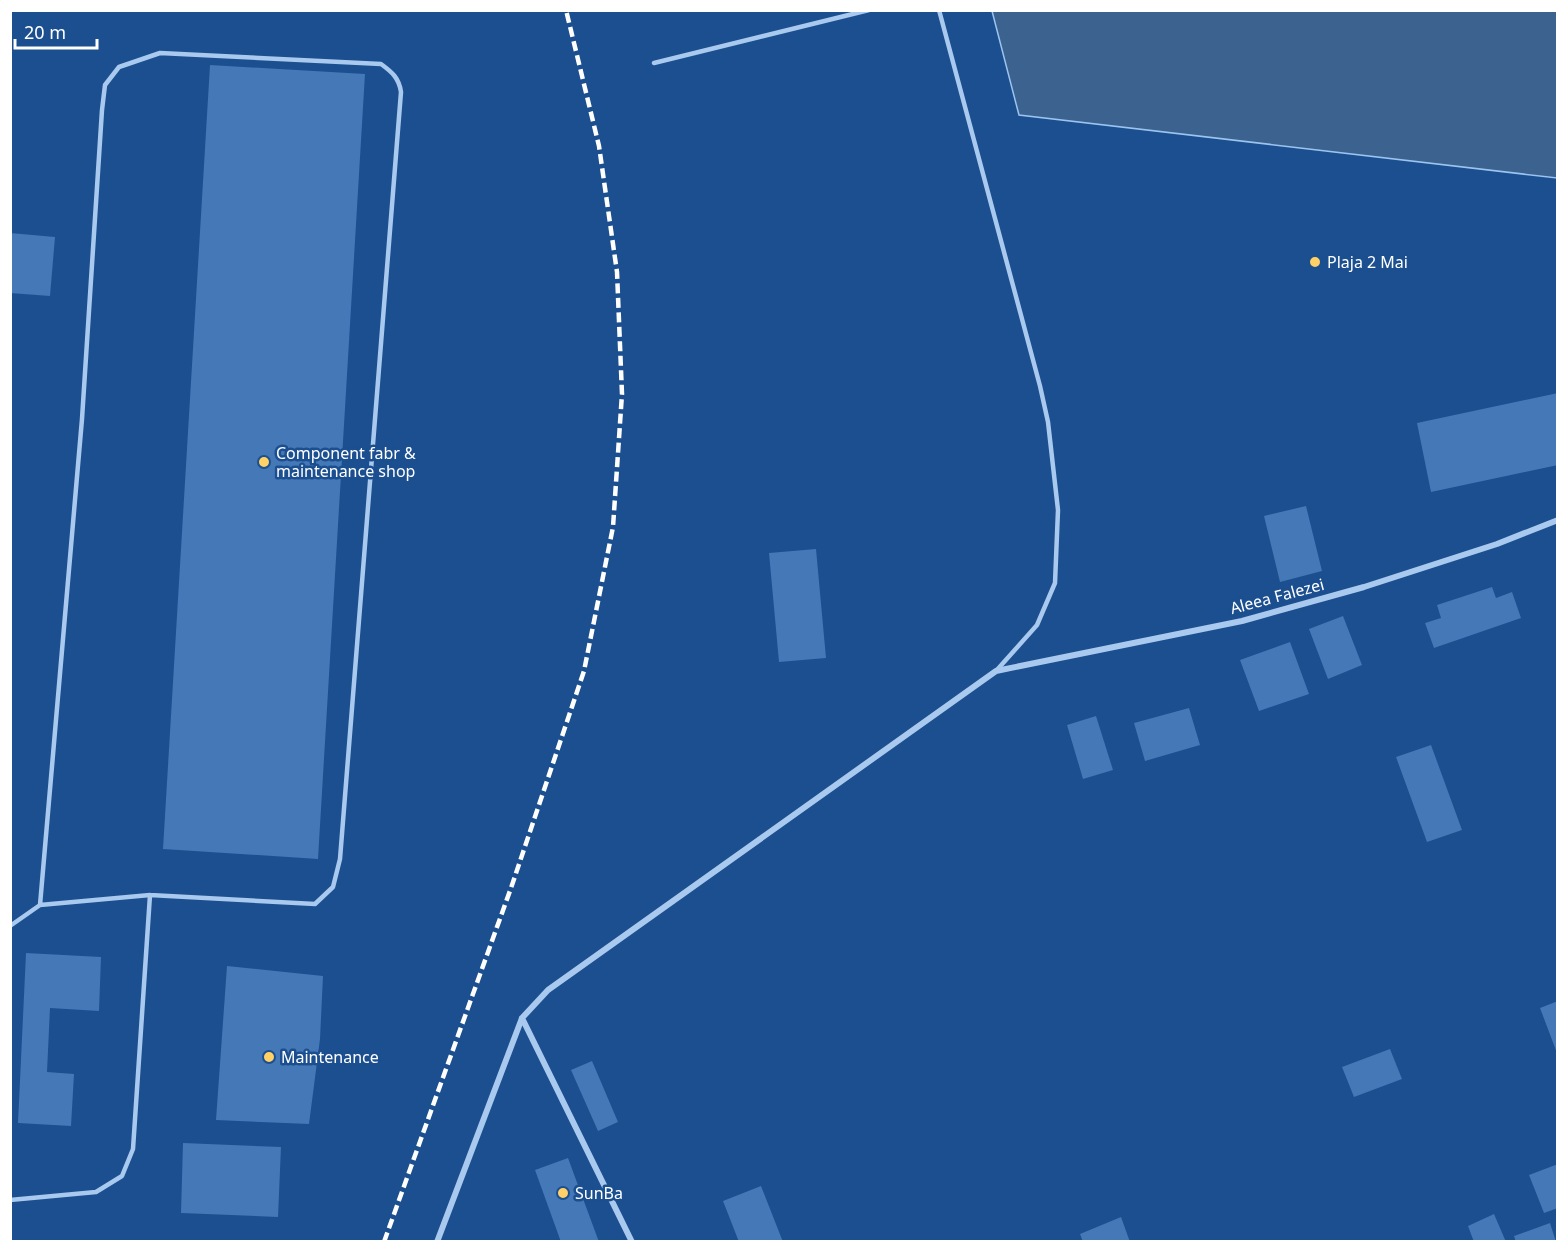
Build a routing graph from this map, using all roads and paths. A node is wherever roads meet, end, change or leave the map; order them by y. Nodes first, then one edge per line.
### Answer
1 (869, 10) edge
2 (939, 10) edge
3 (654, 63) dead end
4 (1557, 520) edge
5 (996, 671) junction
6 (150, 895) junction
7 (40, 905) junction
8 (10, 926) edge
9 (522, 1018) junction
10 (10, 1200) edge
11 (436, 1242) edge
12 (632, 1242) edge

1 - 3 lane
2 - 5 lane
4 - 5 street, Aleea Falezei
5 - 9 street
6 - 7 lane
6 - 7 lane
6 - 10 lane
7 - 8 lane
9 - 11 street
9 - 12 street

